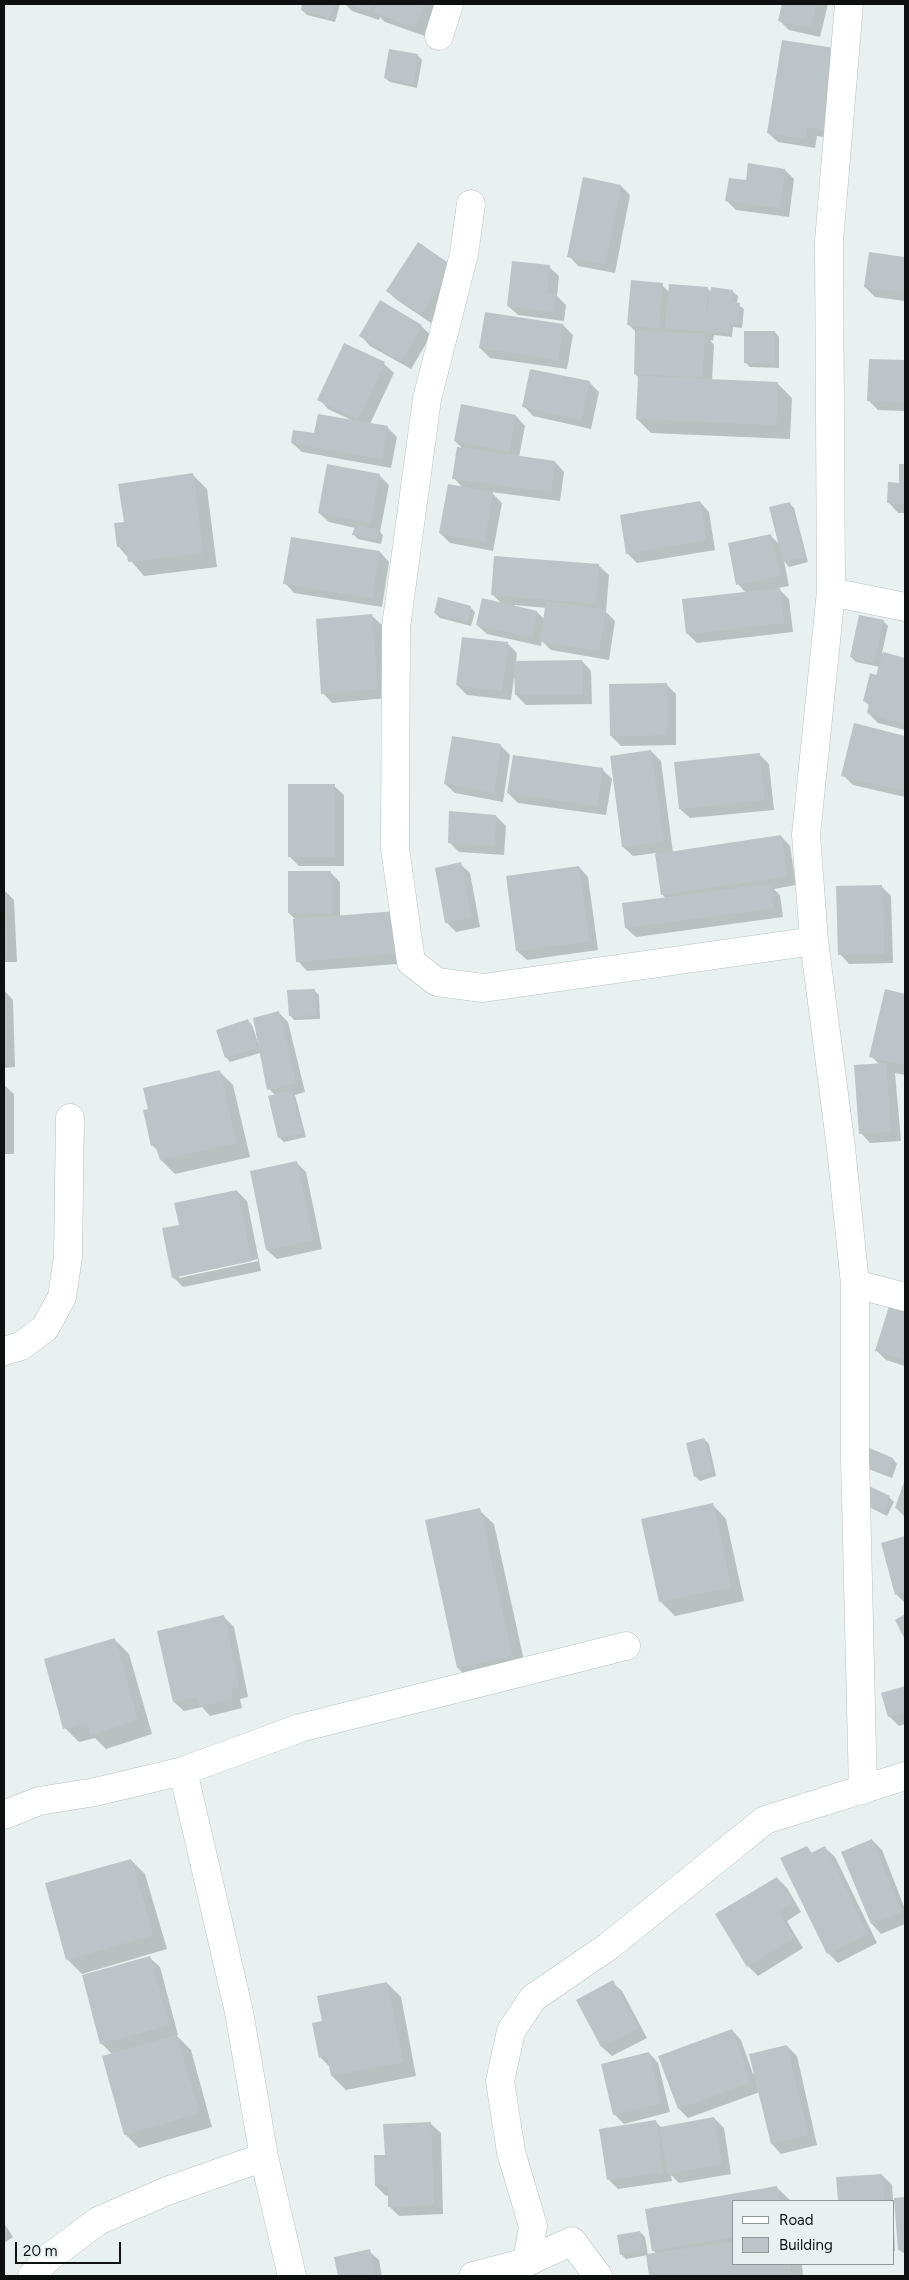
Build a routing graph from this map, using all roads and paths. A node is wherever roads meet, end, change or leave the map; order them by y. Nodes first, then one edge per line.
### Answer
1 (449, 4) edge
2 (849, 4) edge
3 (439, 36) dead end
4 (471, 204) dead end
5 (831, 592) junction
6 (905, 607) edge
7 (814, 941) junction
8 (70, 1118) dead end
9 (855, 1284) junction
10 (905, 1297) edge
11 (4, 1352) edge
12 (626, 1646) dead end
13 (183, 1771) junction
14 (905, 1776) edge
15 (863, 1790) junction
16 (4, 1815) edge
17 (264, 2157) junction
18 (527, 2262) junction
19 (32, 2276) edge
20 (292, 2276) edge
21 (473, 2276) edge
22 (598, 2276) edge

1 - 3 street
2 - 5 street
4 - 7 street
5 - 6 street
5 - 7 street
7 - 9 street
8 - 11 street
9 - 10 street
9 - 15 street
12 - 13 street
13 - 16 street
13 - 17 street
14 - 15 street
15 - 18 street
17 - 19 street
17 - 20 street
18 - 21 street
18 - 22 street

